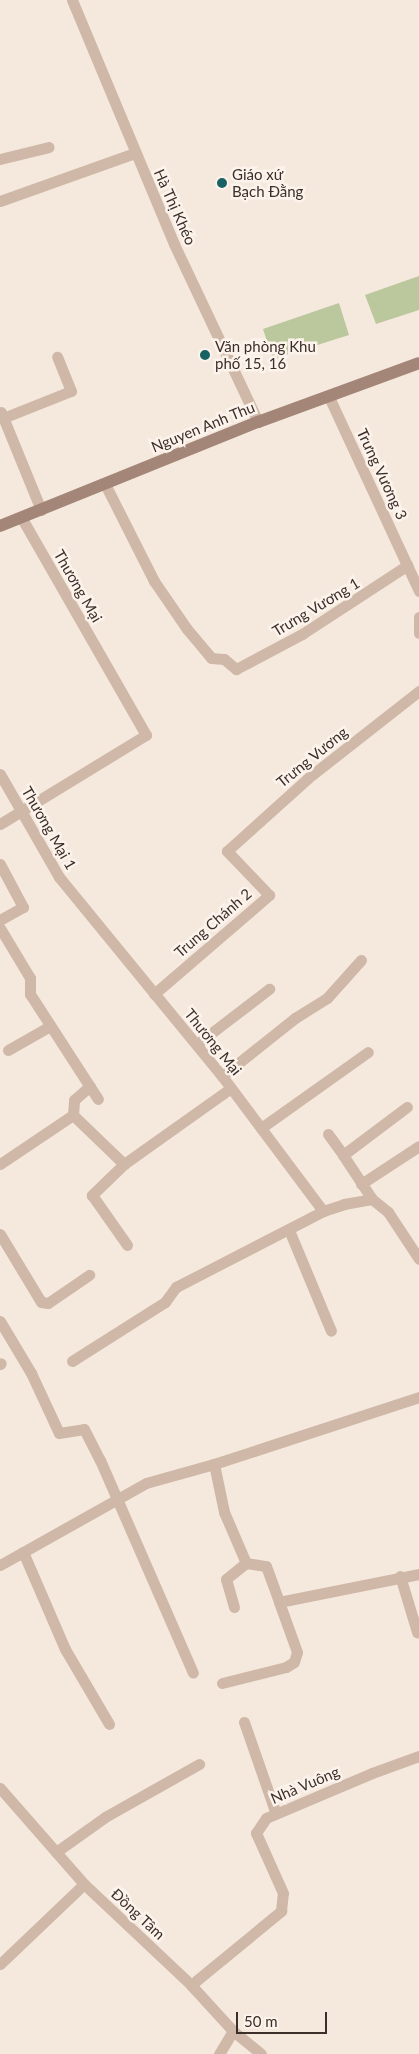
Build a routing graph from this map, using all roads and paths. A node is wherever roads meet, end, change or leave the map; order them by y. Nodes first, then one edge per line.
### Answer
1 (72, 0) edge
2 (49, 147) dead end
3 (135, 153) junction
4 (0, 159) edge
5 (0, 201) edge
6 (57, 357) dead end
7 (419, 363) edge
8 (329, 398) junction
9 (1, 414) edge
10 (258, 422) junction
11 (106, 484) junction
12 (41, 510) junction
13 (21, 517) junction
14 (0, 526) edge
15 (408, 565) junction
16 (419, 591) edge
17 (419, 617) edge
18 (419, 633) edge
19 (419, 691) edge
20 (0, 774) edge
21 (22, 809) junction
22 (0, 824) edge
23 (227, 851) joint
24 (0, 864) edge
25 (75, 896) joint
26 (0, 920) edge
27 (0, 928) edge
28 (361, 960) dead end
29 (269, 989) dead end
30 (154, 994) junction
31 (50, 1026) junction
32 (197, 1044) junction
33 (8, 1050) dead end
34 (368, 1052) dead end
35 (222, 1076) junction
36 (90, 1086) junction
37 (231, 1088) junction
38 (98, 1099) dead end
39 (407, 1107) dead end
40 (73, 1115) junction
41 (261, 1128) junction
42 (328, 1134) dead end
43 (419, 1146) edge
44 (342, 1155) junction
45 (0, 1164) edge
46 (124, 1164) junction
47 (361, 1184) junction
48 (372, 1199) junction
49 (324, 1211) junction
50 (289, 1230) junction
51 (0, 1234) edge
52 (126, 1245) dead end
53 (419, 1259) edge
54 (89, 1275) dead end
55 (0, 1321) edge
56 (331, 1331) dead end
57 (72, 1360) dead end
58 (419, 1397) edge
59 (214, 1464) junction
60 (117, 1501) junction
61 (23, 1552) junction
62 (246, 1563) junction
63 (0, 1565) edge
64 (419, 1574) edge
65 (400, 1576) junction
66 (279, 1602) junction
67 (234, 1607) dead end
68 (417, 1632) dead end
69 (193, 1673) dead end
70 (222, 1683) dead end
71 (244, 1722) dead end
72 (109, 1724) dead end
73 (419, 1756) edge
74 (199, 1764) dead end
75 (0, 1788) edge
76 (276, 1814) junction
77 (56, 1852) junction
78 (84, 1884) junction
79 (0, 1964) edge
80 (191, 1984) junction
81 (233, 2031) junction
82 (219, 2054) edge
83 (262, 2054) edge

1 - 3 street, Hà Thị Khéo
2 - 4 street
3 - 5 street
3 - 10 street, Hà Thị Khéo
6 - 9 street
7 - 8 main road, Nguyen Anh Thu
8 - 10 main road, Nguyen Anh Thu
8 - 15 street, Trưng Vương 3
9 - 12 street
10 - 11 main road, Nguyen Anh Thu
11 - 12 main road, Nguyen Anh Thu
11 - 15 street, Trưng Vương 1
12 - 13 main road, Nguyen Anh Thu
13 - 14 main road, Nguyen Anh Thu
13 - 21 street, Thương Mại
15 - 16 street, Trưng Vương 3
17 - 18 street
19 - 23 street, Trưng Vương
20 - 21 street, Thương Mại 1
21 - 22 street
21 - 25 street, Thương Mại 1
23 - 30 street, Trung Chánh 2
24 - 26 street
25 - 30 street, Thương Mại
27 - 31 street
28 - 35 street
29 - 32 street
30 - 32 street, Thương Mại
31 - 33 street
31 - 36 street
32 - 35 street, Thương Mại
34 - 41 street
35 - 37 street, Thương Mại
36 - 38 street
36 - 40 street
37 - 41 street, Thương Mại
37 - 46 street
39 - 44 street
40 - 45 street
40 - 46 street
41 - 49 street, Thương Mại
42 - 44 street
43 - 47 street
44 - 47 street
46 - 52 street
47 - 48 street
48 - 49 street
48 - 53 street
49 - 50 street
50 - 56 street
50 - 57 street
51 - 54 street
55 - 60 street
58 - 59 street
59 - 60 street
59 - 62 street
60 - 61 street
60 - 69 street
61 - 63 street
61 - 72 street
62 - 66 street
62 - 67 street
64 - 65 street
65 - 66 street
65 - 68 street
66 - 70 street
71 - 76 street
73 - 76 street, Nhà Vuông
74 - 77 street
75 - 77 street, Đồng Tâm
76 - 80 street, Nhà Vuông
77 - 78 street, Đồng Tâm
78 - 79 street
78 - 80 street, Đồng Tâm
80 - 81 street, Đồng Tâm
81 - 82 street
81 - 83 street, Đồng Tâm

